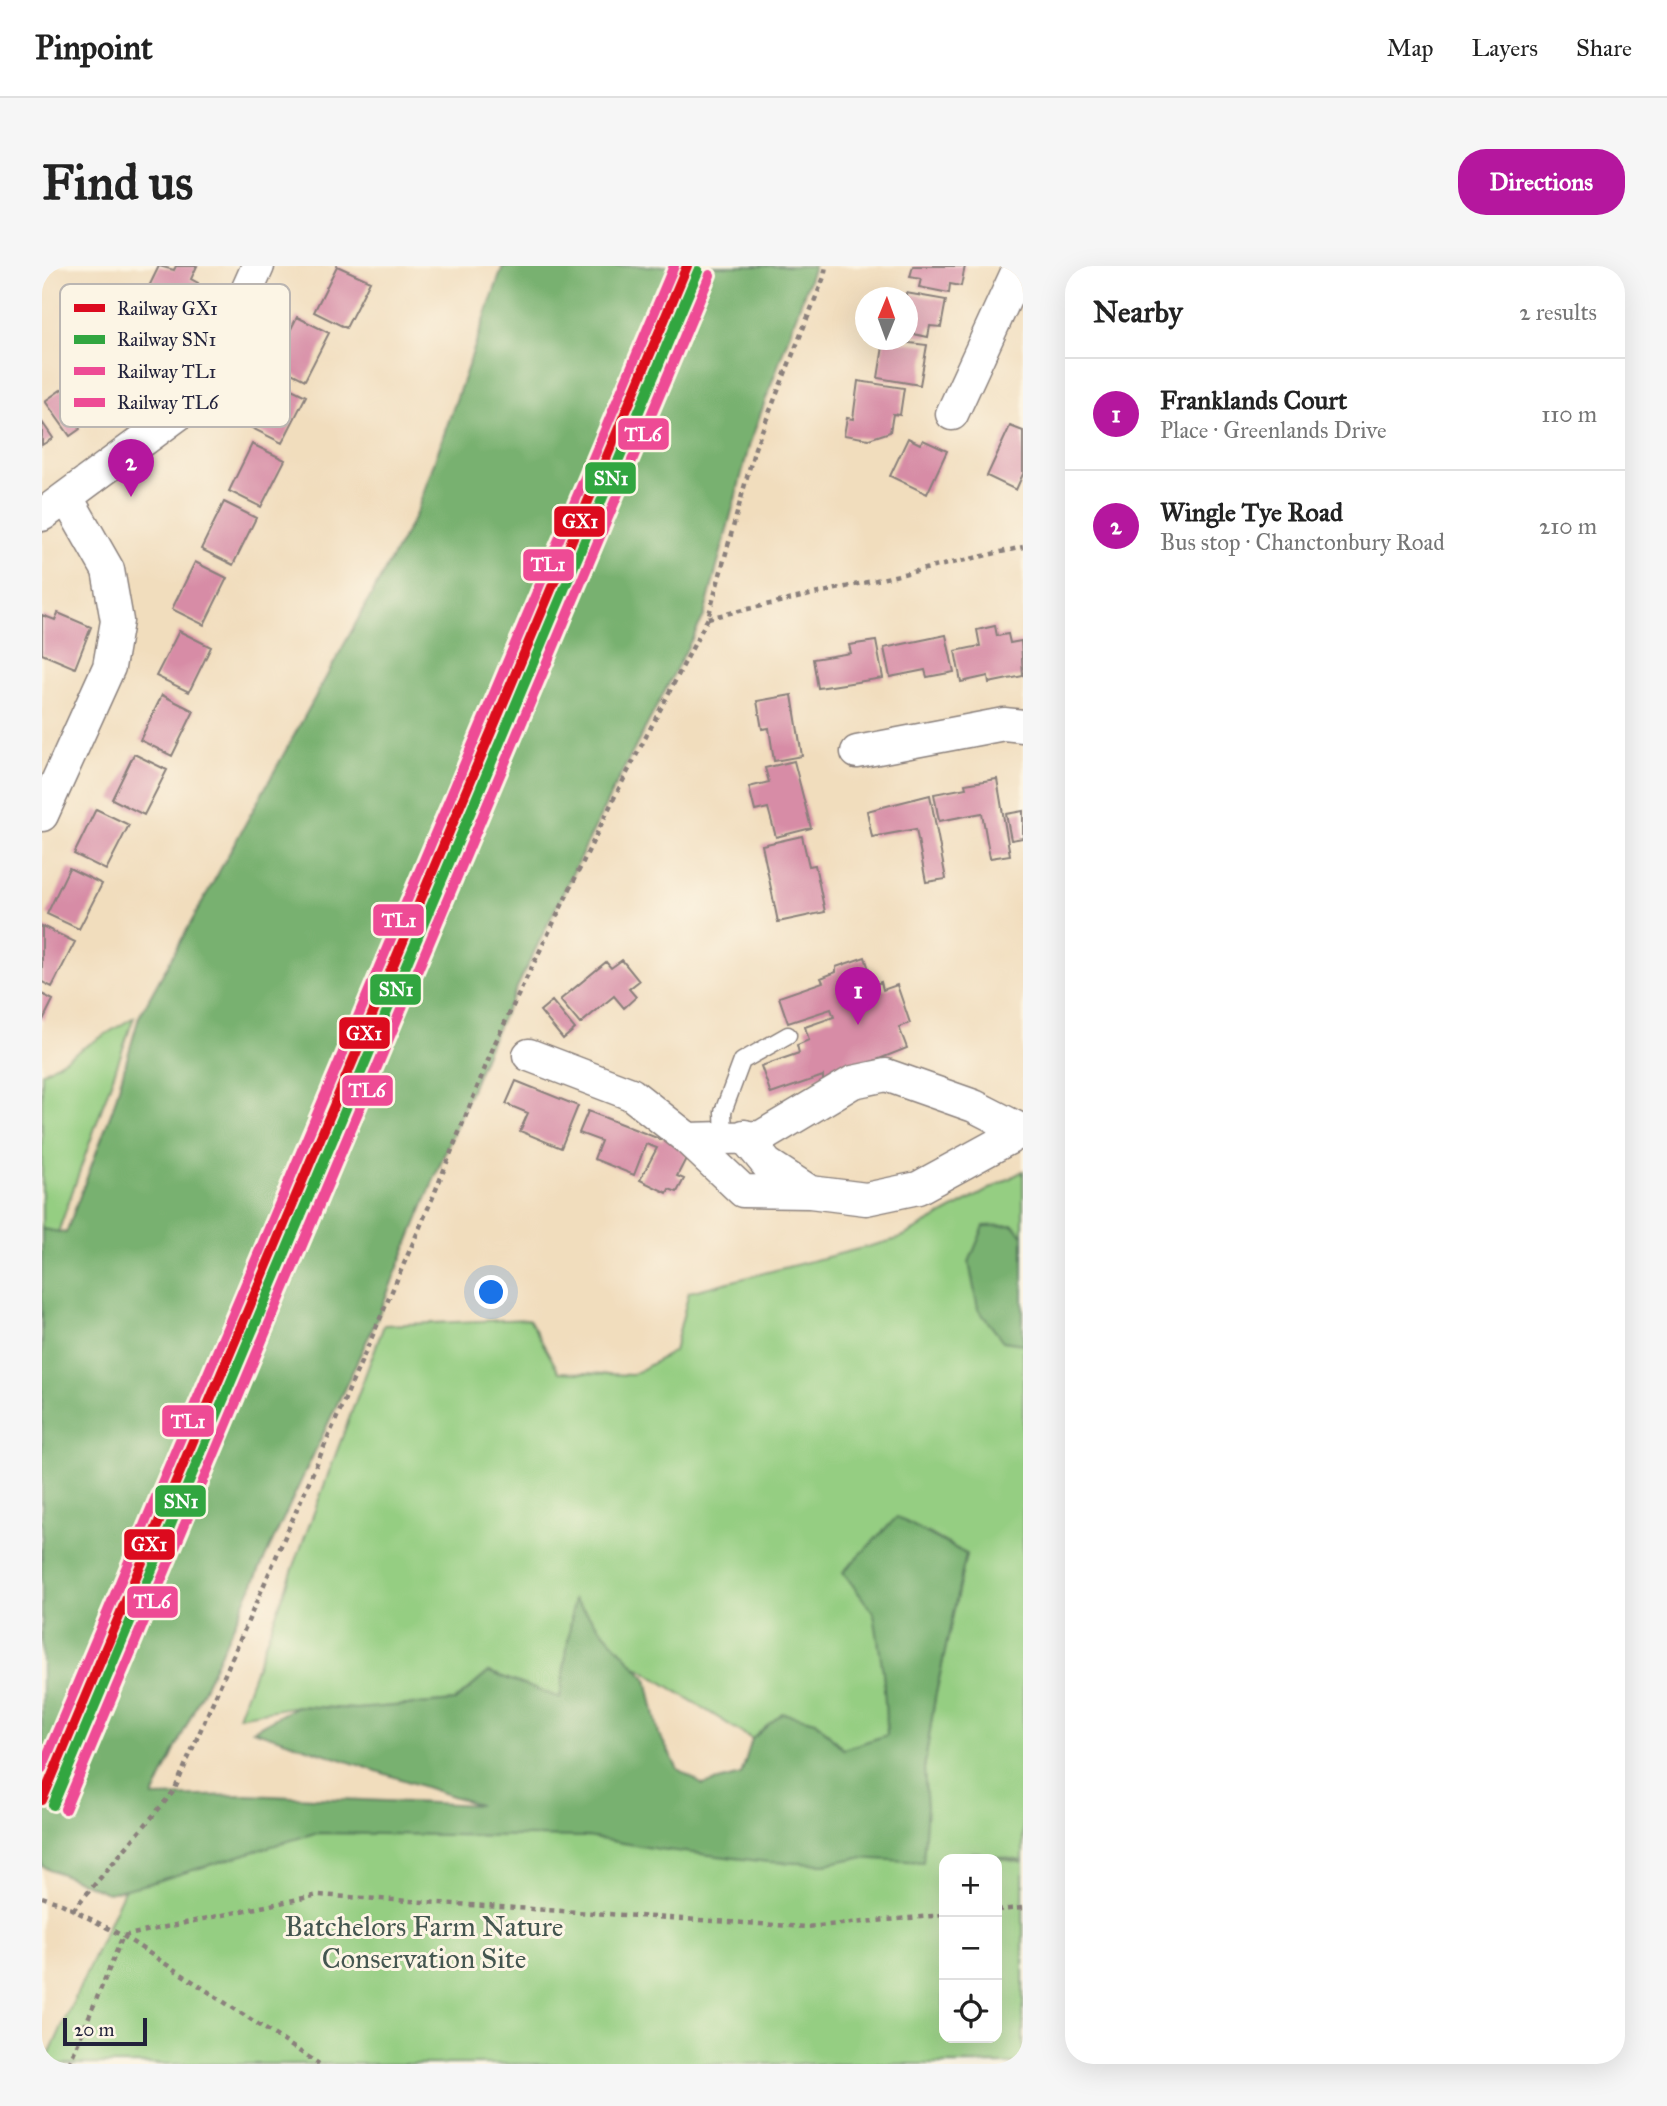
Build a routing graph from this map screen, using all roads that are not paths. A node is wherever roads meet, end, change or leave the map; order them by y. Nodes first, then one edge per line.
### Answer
1 (258, 266) edge
2 (1020, 266) edge
3 (250, 284) edge
4 (951, 414) dead end
5 (161, 427) edge
6 (55, 506) edge
7 (1023, 726) edge
8 (857, 752) dead end
9 (42, 816) edge
10 (788, 1035) dead end
11 (529, 1055) dead end
12 (1022, 1131) edge
13 (734, 1136) junction
14 (688, 1139) junction
15 (810, 1192) junction

1 - 3 street
2 - 4 street
5 - 6 street
6 - 9 street
7 - 8 street
10 - 13 lane
11 - 14 street
12 - 13 street
12 - 15 street
13 - 14 street
13 - 15 street
14 - 15 street

